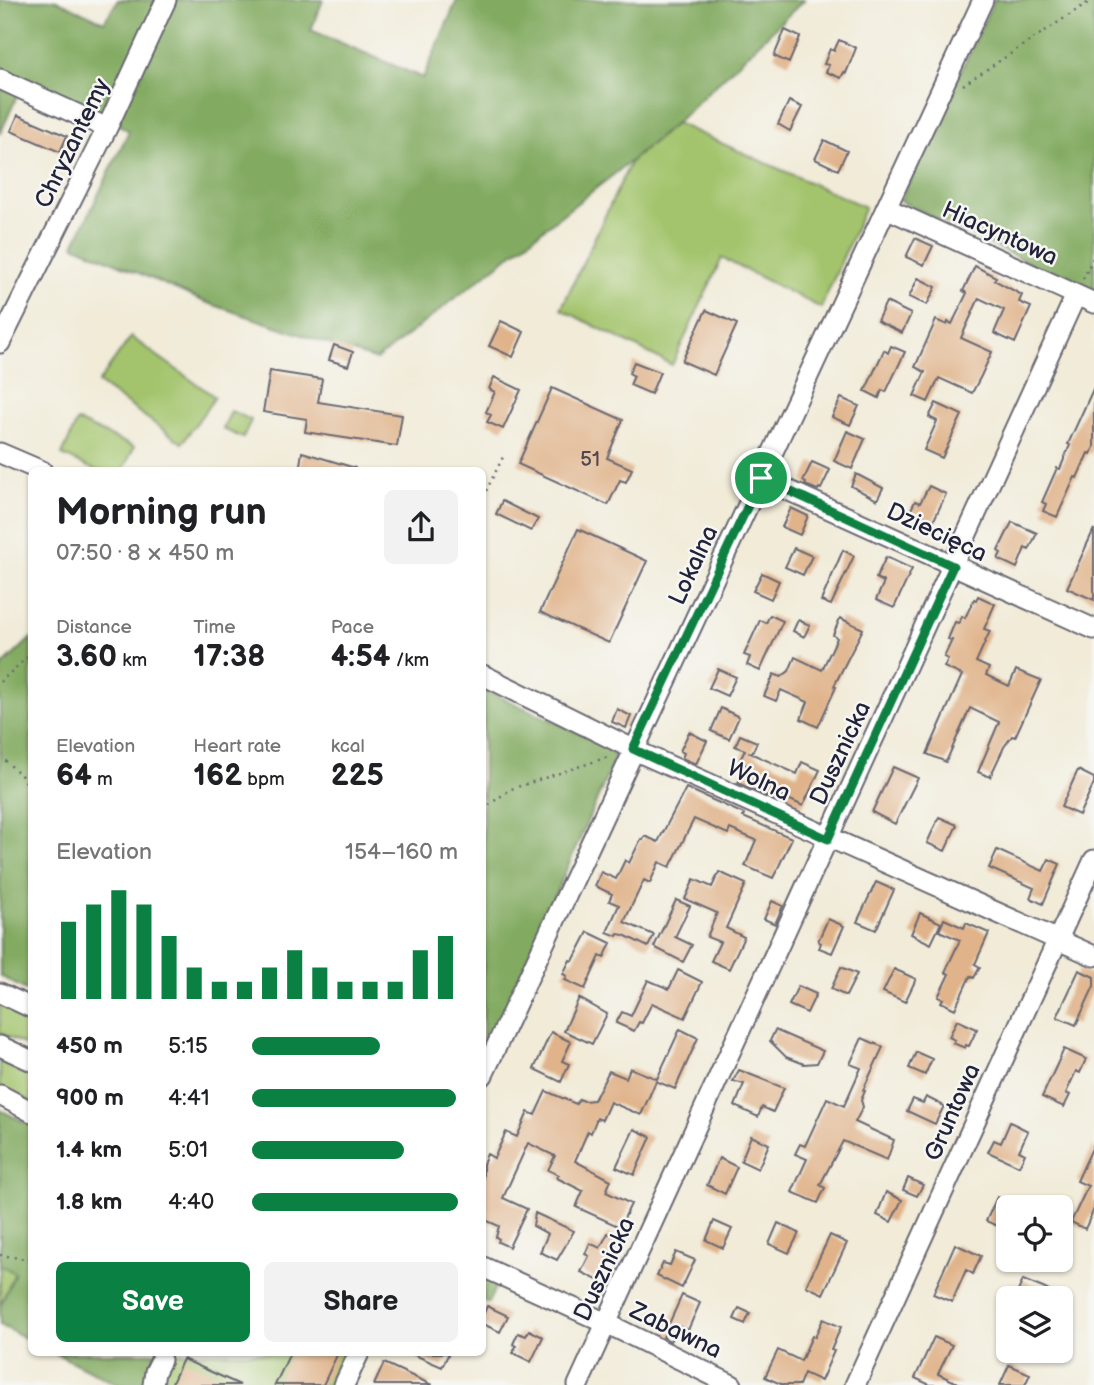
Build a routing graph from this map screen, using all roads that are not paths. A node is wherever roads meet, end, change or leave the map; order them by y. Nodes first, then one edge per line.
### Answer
1 (166, 0) edge
2 (983, 0) edge
3 (0, 79) edge
4 (107, 128) junction
5 (886, 208) junction
6 (1085, 299) edge
7 (0, 343) edge
8 (0, 453) edge
9 (33, 467) edge
10 (761, 478) junction
11 (953, 566) junction
12 (1094, 629) edge
13 (486, 676) edge
14 (633, 749) junction
15 (828, 839) junction
16 (1094, 860) edge
17 (1057, 940) junction
18 (1094, 956) edge
19 (0, 993) edge
20 (28, 1006) edge
21 (0, 1046) edge
22 (28, 1059) edge
23 (486, 1068) edge
24 (0, 1095) edge
25 (28, 1110) edge
26 (486, 1267) edge
27 (607, 1323) junction
28 (358, 1356) edge
29 (161, 1360) dead end
30 (153, 1385) edge
31 (344, 1385) edge
32 (578, 1385) edge
33 (732, 1385) edge
34 (855, 1385) edge

1 - 4 street, Chryzantemy
2 - 5 street, Lokalna
3 - 4 street
4 - 7 street, Chryzantemy
5 - 6 street, Hiacyntowa
5 - 10 street, Lokalna
6 - 11 street, Dusznicka
8 - 9 street
10 - 11 street, Dziecięca
10 - 14 street, Lokalna
11 - 12 street, Dziecięca
11 - 15 street, Dusznicka
13 - 14 street, Wolna
14 - 15 street, Wolna
14 - 23 street, Lokalna
15 - 17 street, Wolna
15 - 27 street, Dusznicka
16 - 17 street, Gruntowa
17 - 18 street, Wolna
17 - 34 street, Gruntowa
19 - 20 street
21 - 22 street
24 - 25 street
26 - 27 street, Zabawna
27 - 32 street, Dusznicka
27 - 33 street, Zabawna
28 - 31 street
29 - 30 street

